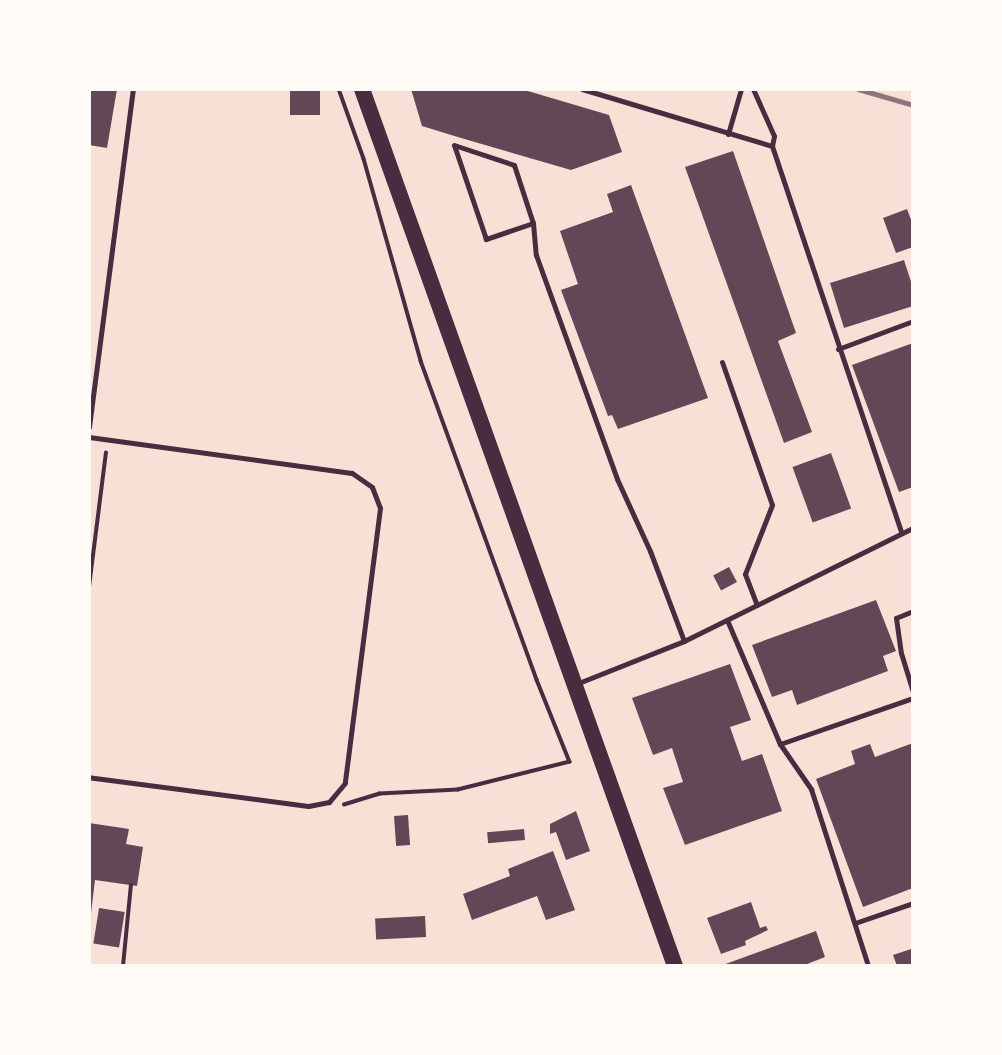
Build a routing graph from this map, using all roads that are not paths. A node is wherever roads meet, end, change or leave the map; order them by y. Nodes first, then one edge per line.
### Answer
1 (133, 89) edge
2 (362, 89) edge
3 (582, 89) edge
4 (741, 89) edge
5 (753, 89) edge
6 (727, 134) junction
7 (772, 146) junction
8 (533, 223) junction
9 (913, 321) edge
10 (838, 349) junction
11 (722, 362) dead end
12 (89, 427) edge
13 (89, 437) edge
14 (913, 528) edge
15 (901, 532) junction
16 (757, 605) junction
17 (913, 611) edge
18 (727, 620) junction
19 (684, 641) junction
20 (576, 684) junction
21 (913, 695) edge
22 (780, 744) junction
23 (89, 777) edge
24 (913, 903) edge
25 (855, 923) junction
26 (675, 966) edge
27 (868, 966) edge

1 - 12 lane
2 - 20 main road
3 - 6 lane
4 - 6 lane
5 - 7 lane
6 - 7 lane
7 - 10 lane
8 - 8 lane
8 - 19 lane
9 - 10 lane
10 - 15 lane
11 - 16 lane
13 - 23 lane
14 - 15 lane
15 - 16 lane
16 - 18 lane
17 - 21 lane
18 - 19 lane
18 - 22 lane
19 - 20 lane
20 - 26 main road
21 - 22 lane
22 - 25 lane
24 - 25 lane
25 - 27 lane

